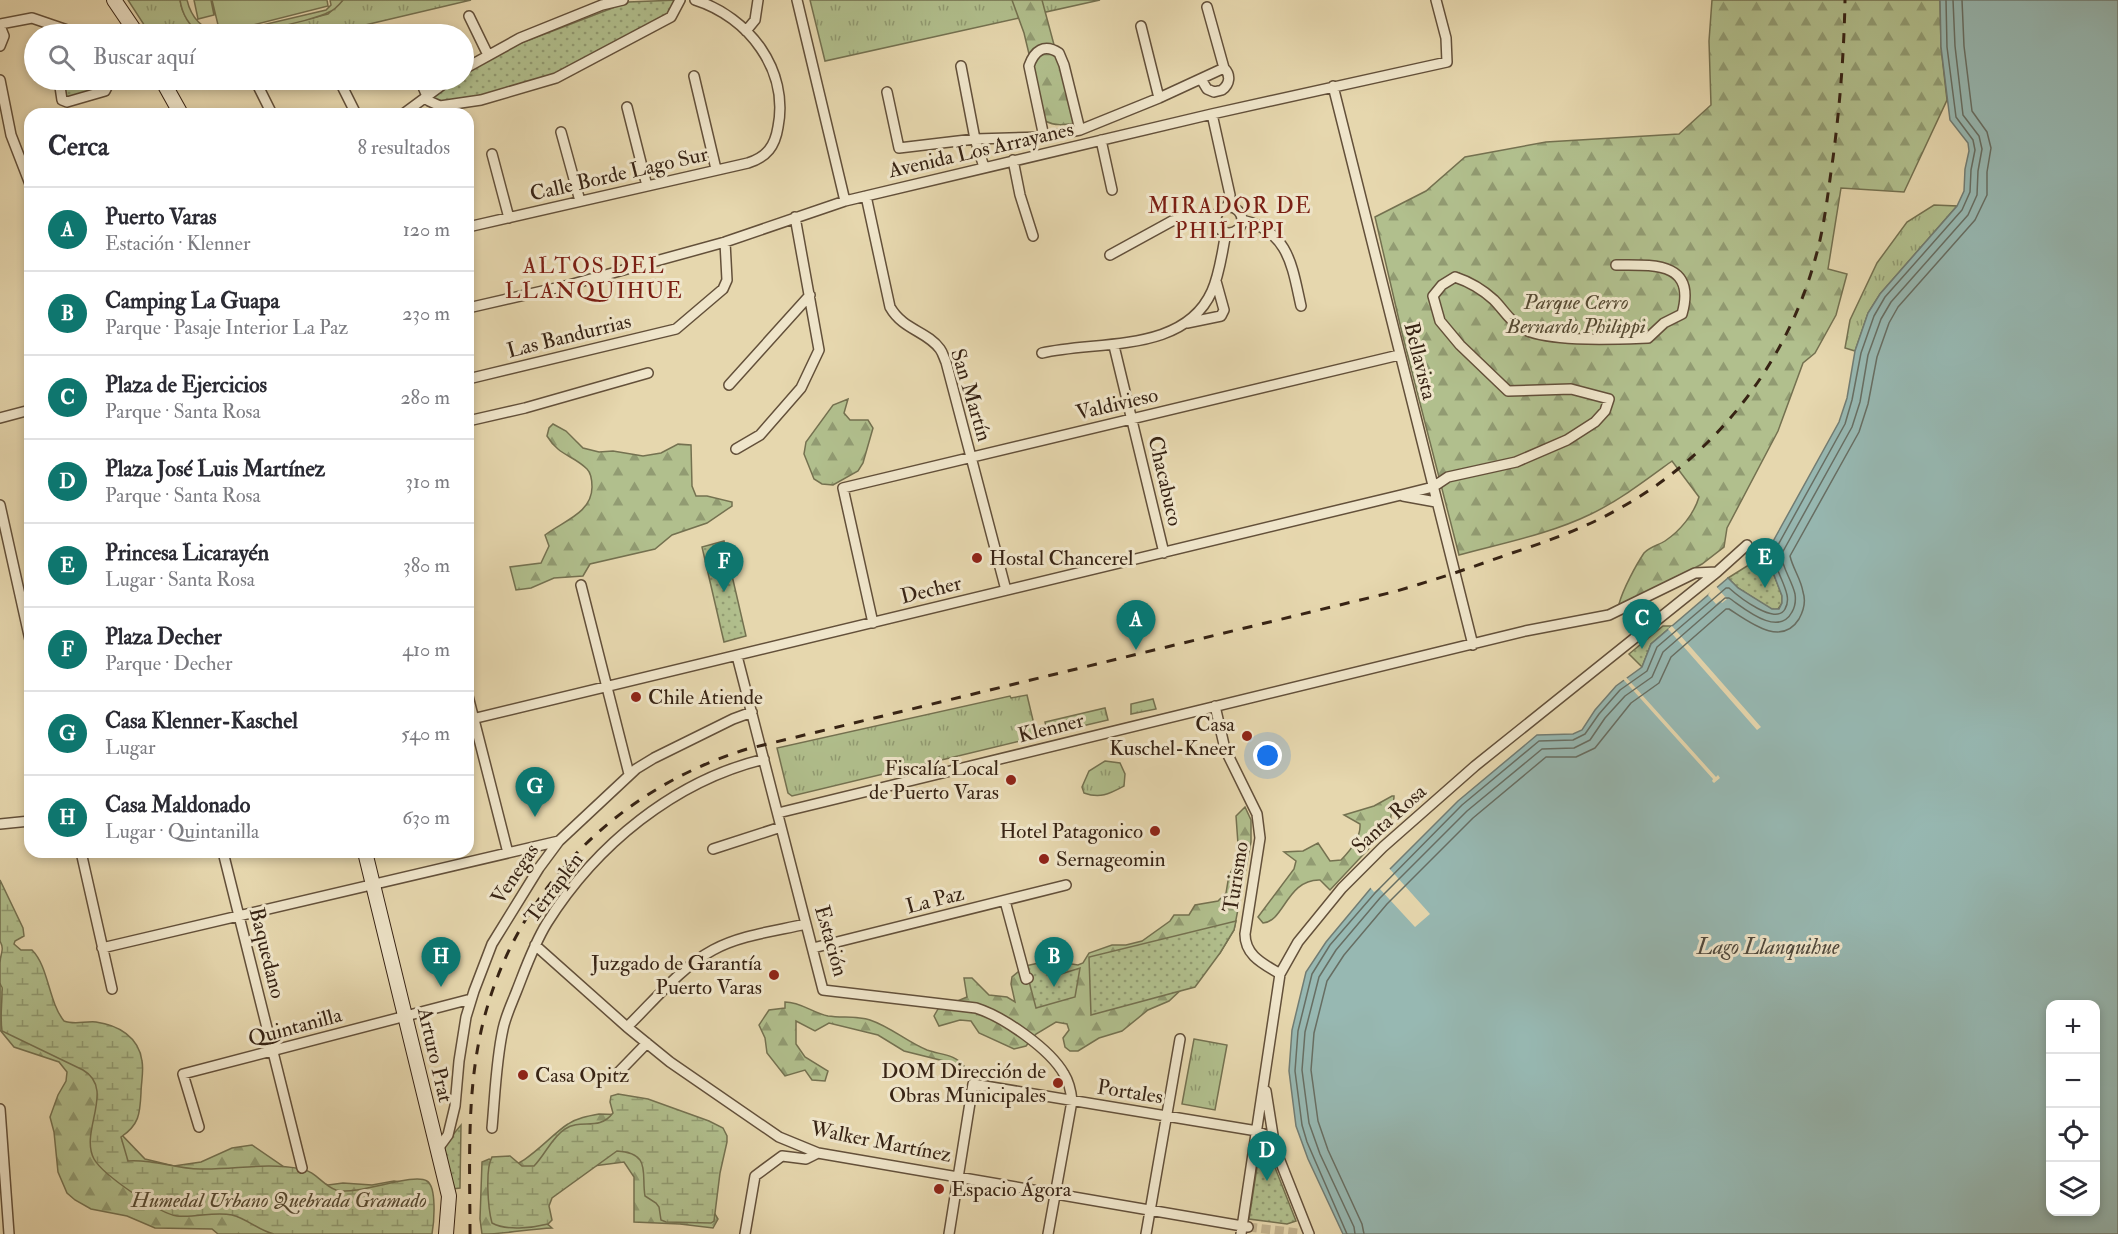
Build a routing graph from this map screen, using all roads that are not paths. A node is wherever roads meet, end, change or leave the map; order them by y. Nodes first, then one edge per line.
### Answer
1 (114, 0) edge
2 (623, 0) edge
3 (680, 0) edge
4 (695, 0) edge
5 (758, 0) edge
6 (797, 0) edge
7 (1436, 0) edge
8 (1207, 7) dead end
9 (469, 16) dead end
10 (43, 24) edge
11 (130, 24) edge
12 (473, 24) edge
13 (0, 25) edge
14 (474, 26) edge
15 (1141, 26) dead end
16 (746, 31) junction
17 (0, 46) edge
18 (488, 55) junction
19 (474, 63) edge
20 (961, 66) dead end
21 (1224, 68) junction
22 (694, 76) dead end
23 (1202, 79) junction
24 (0, 80) edge
25 (1333, 86) junction
26 (60, 90) edge
27 (106, 90) edge
28 (168, 90) edge
29 (260, 90) edge
30 (344, 90) edge
31 (425, 90) edge
32 (436, 90) edge
33 (887, 92) dead end
34 (428, 96) junction
35 (1159, 98) junction
36 (627, 107) dead end
37 (178, 108) edge
38 (269, 108) edge
39 (353, 108) edge
40 (411, 108) edge
41 (1212, 114) junction
42 (1080, 130) junction
43 (561, 132) dead end
44 (1044, 136) junction
45 (975, 139) junction
46 (1101, 140) junction
47 (492, 154) dead end
48 (1013, 160) junction
49 (984, 168) junction
50 (24, 169) edge
51 (716, 170) junction
52 (647, 186) junction
53 (1112, 190) dead end
54 (866, 196) junction
55 (580, 201) junction
56 (845, 201) junction
57 (1228, 206) junction
58 (795, 217) junction
59 (509, 218) junction
60 (1215, 220) junction
61 (1242, 220) junction
62 (474, 226) edge
63 (1226, 233) junction
64 (1033, 236) dead end
65 (725, 242) junction
66 (1110, 255) dead end
67 (1616, 265) dead end
68 (1216, 280) junction
69 (810, 294) junction
70 (1301, 306) dead end
71 (474, 307) edge
72 (1186, 323) junction
73 (1114, 346) junction
74 (1042, 352) dead end
75 (1399, 355) junction
76 (648, 374) dead end
77 (474, 378) edge
78 (729, 385) dead end
79 (24, 412) edge
80 (0, 418) edge
81 (1132, 419) junction
82 (474, 420) edge
83 (736, 449) dead end
84 (972, 456) junction
85 (1432, 487) junction
86 (1401, 495) junction
87 (1436, 502) junction
88 (0, 505) edge
89 (1747, 545) dead end
90 (4, 548) edge
91 (1164, 553) junction
92 (1717, 572) junction
93 (581, 585) dead end
94 (1006, 591) junction
95 (24, 619) edge
96 (873, 623) junction
97 (1473, 645) junction
98 (737, 656) junction
99 (607, 687) junction
100 (1215, 706) junction
101 (752, 712) junction
102 (474, 719) edge
103 (474, 731) edge
104 (764, 759) junction
105 (629, 774) junction
106 (778, 813) junction
107 (24, 822) edge
108 (0, 824) edge
109 (781, 827) junction
110 (559, 841) junction
111 (713, 849) dead end
112 (508, 853) junction
113 (82, 858) edge
114 (224, 858) edge
115 (366, 858) edge
116 (373, 884) junction
117 (1066, 885) dead end
118 (1005, 901) junction
119 (239, 916) junction
120 (806, 924) junction
121 (535, 945) junction
122 (102, 948) junction
123 (813, 948) junction
124 (1280, 974) junction
125 (1028, 978) dead end
126 (112, 989) dead end
127 (471, 999) junction
128 (405, 1017) junction
129 (627, 1028) junction
130 (1180, 1039) dead end
131 (647, 1043) junction
132 (273, 1051) junction
133 (1266, 1074) junction
134 (614, 1077) dead end
135 (1072, 1101) junction
136 (0, 1108) edge
137 (1166, 1116) junction
138 (199, 1127) dead end
139 (492, 1128) dead end
140 (1257, 1131) junction
141 (1275, 1148) junction
142 (436, 1150) junction
143 (818, 1153) junction
144 (302, 1168) dead end
145 (958, 1176) junction
146 (1056, 1193) junction
147 (1150, 1210) junction
148 (1244, 1229) edge
149 (9, 1234) edge
150 (446, 1234) edge
151 (745, 1234) edge
152 (949, 1234) edge
153 (1048, 1234) edge
154 (1146, 1234) edge
155 (1309, 1234) edge

1 - 11 street
2 - 18 street
3 - 34 street
4 - 16 street
5 - 16 street
6 - 56 street
7 - 25 street, Avenida Los Arrayanes
8 - 21 street
9 - 12 street
10 - 13 street
13 - 17 street
14 - 18 street
15 - 35 street
16 - 51 street, Calle Borde Lago Sur
18 - 19 street
20 - 45 street
21 - 23 street
21 - 23 street
22 - 51 street
23 - 35 street
24 - 50 street
25 - 41 street, Avenida Los Arrayanes
25 - 75 street, Bellavista
26 - 27 street
28 - 37 street
29 - 38 street
30 - 39 street
31 - 34 street
32 - 34 street
33 - 45 street
34 - 40 street
35 - 42 street
36 - 52 street
41 - 46 street, Avenida Los Arrayanes
41 - 57 street
42 - 44 street
42 - 44 street
43 - 55 street
44 - 45 street
45 - 49 street
46 - 48 street, Avenida Los Arrayanes
46 - 53 street
47 - 59 street
48 - 49 street, Avenida Los Arrayanes
48 - 64 street
49 - 54 street, Avenida Los Arrayanes
51 - 52 street, Calle Borde Lago Sur
52 - 55 street, Calle Borde Lago Sur
54 - 56 street, Avenida Los Arrayanes
54 - 84 street, San Martín
55 - 59 street, Calle Borde Lago Sur
56 - 58 street, Avenida Los Arrayanes
57 - 60 street
57 - 61 street
58 - 65 street, Avenida Los Arrayanes
58 - 69 street
59 - 62 street, Calle Borde Lago Sur
60 - 63 street
60 - 66 street
61 - 63 street
61 - 70 street
63 - 68 street
65 - 71 street, Avenida Los Arrayanes
65 - 77 street, Las Bandurrias
67 - 85 street, Decher
68 - 72 street
68 - 72 street
69 - 78 street
69 - 83 street
72 - 73 street
73 - 74 street
73 - 81 street, Chacabuco
75 - 81 street, Valdivieso
75 - 85 street, Bellavista
76 - 82 street
79 - 80 street
81 - 84 street, Valdivieso
81 - 91 street, Chacabuco
84 - 94 street, San Martín
84 - 96 street, Valdivieso
85 - 86 street, Decher
85 - 87 street, Bellavista
86 - 87 street, Decher
86 - 91 street, Decher
87 - 97 street, Bellavista
88 - 90 street
89 - 92 street, Santa Rosa
90 - 95 street
91 - 94 street, Decher
92 - 97 street, Klenner
92 - 124 street, Santa Rosa
93 - 99 street
94 - 96 street, Decher
96 - 98 street, Decher
97 - 100 street, Klenner
98 - 99 street, Decher
98 - 101 street, Estación
99 - 102 street, Decher
99 - 105 street
100 - 106 street, Klenner
100 - 124 street, Turismo
101 - 104 street, Estación
101 - 105 street, Venegas
103 - 112 street
104 - 106 street, Estación
104 - 121 street, Terraplén
105 - 110 street, Venegas
106 - 109 street, Estación
107 - 108 street
109 - 111 street
109 - 120 street, Estación
110 - 112 street
110 - 127 street, Venegas
112 - 116 street
113 - 122 street
114 - 119 street, Baquedano
115 - 116 street, Arturo Prat
116 - 119 street
116 - 128 street, Arturo Prat
117 - 118 street, La Paz
118 - 123 street, La Paz
118 - 125 street
119 - 122 street
119 - 132 street, Baquedano
120 - 123 street, Estación
120 - 129 street
121 - 129 street, Walker Martínez
121 - 139 street, Terraplén
122 - 126 street
123 - 135 street, Estación
124 - 133 street, Santa Rosa
127 - 128 street, Quintanilla
127 - 142 street, Venegas
128 - 132 street, Quintanilla
128 - 142 street, Arturo Prat
129 - 131 street, Walker Martínez
130 - 137 street
131 - 134 street
131 - 143 street, Walker Martínez
132 - 138 street, Quintanilla
132 - 144 street, Baquedano
133 - 140 street, Santa Rosa
133 - 141 street
135 - 137 street, Portales
135 - 145 street, Portales
135 - 146 street
136 - 149 street
137 - 140 street, Portales
137 - 147 street
140 - 141 street
140 - 148 street, Santa Rosa
141 - 155 street
142 - 150 street, Arturo Prat
143 - 145 street, Walker Martínez
143 - 151 street
145 - 146 street, Walker Martínez
145 - 152 street
146 - 147 street, Walker Martínez
146 - 153 street
147 - 148 street, Walker Martínez
147 - 154 street

